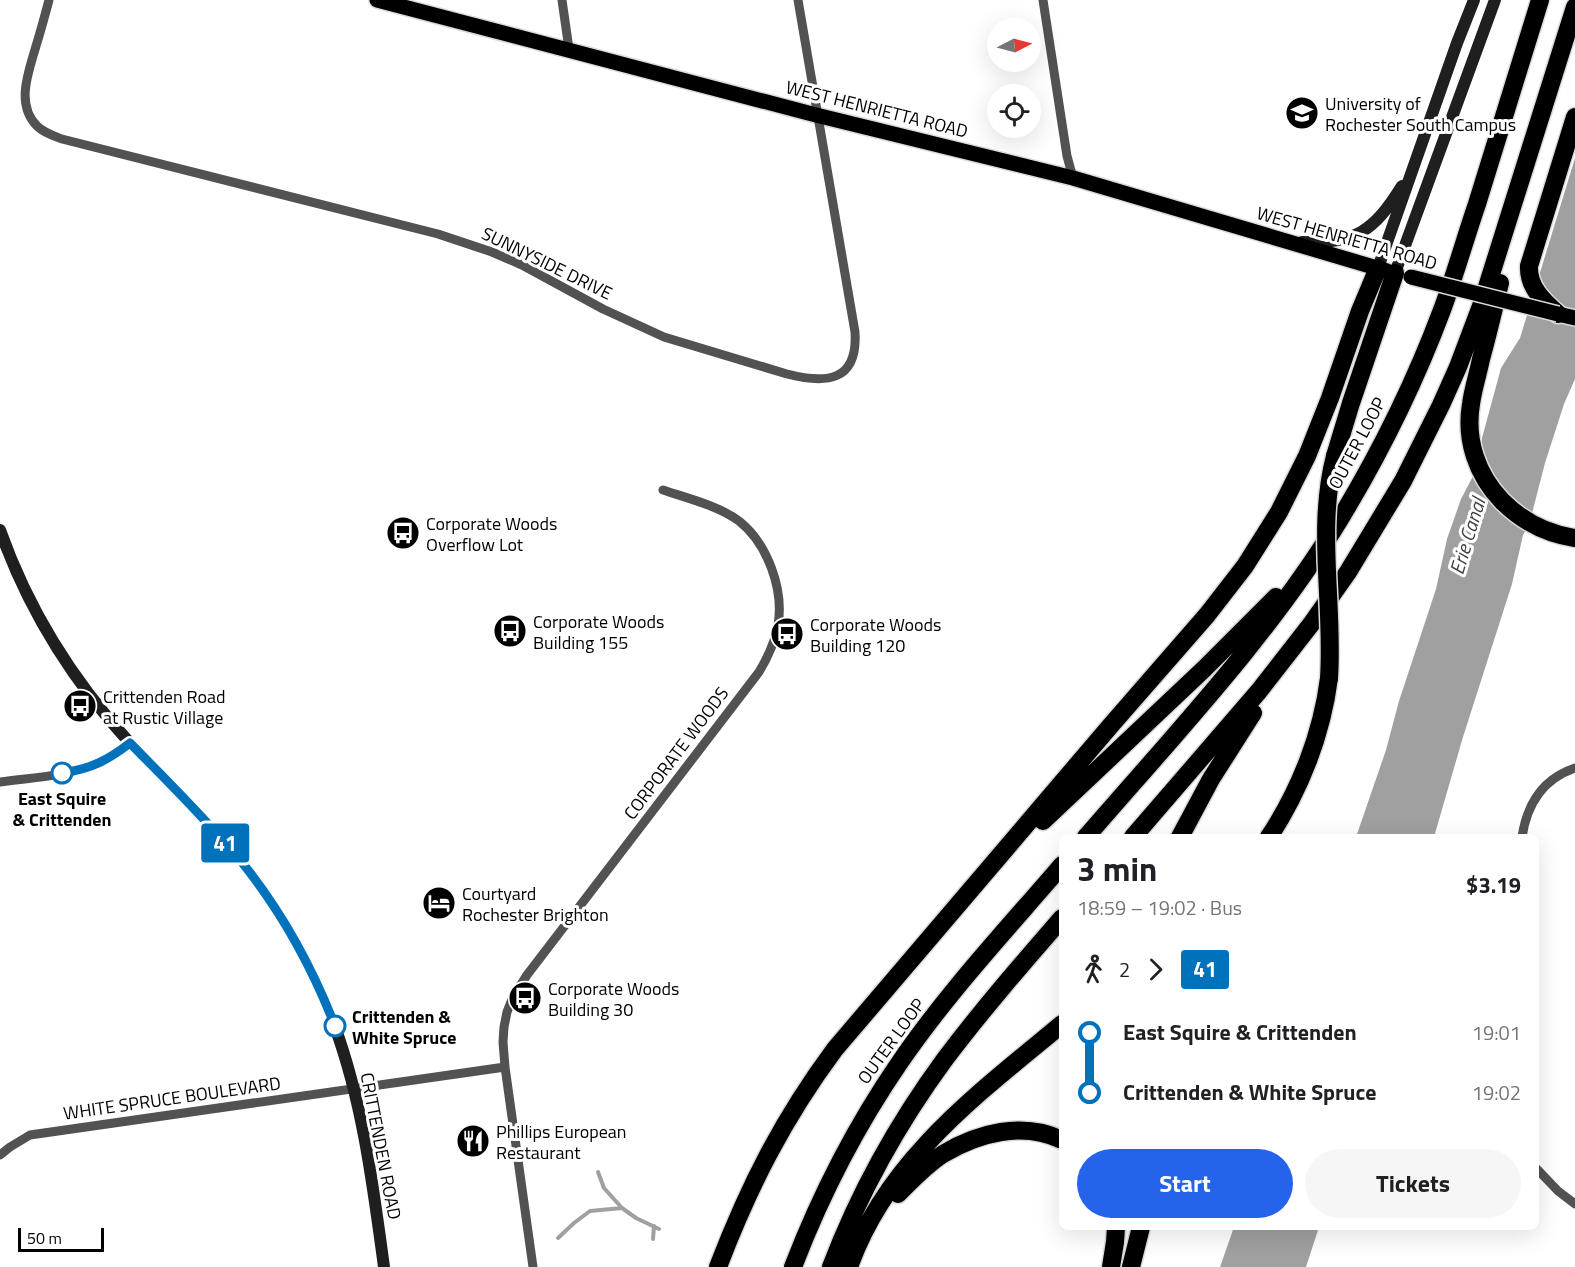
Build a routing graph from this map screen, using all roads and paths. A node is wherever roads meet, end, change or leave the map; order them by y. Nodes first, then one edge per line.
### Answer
1 (50, 0) edge
2 (377, 0) edge
3 (562, 0) edge
4 (798, 0) edge
5 (1043, 0) edge
6 (1474, 0) edge
7 (1495, 0) edge
8 (1540, 0) edge
9 (1575, 7) edge
10 (569, 49) junction
11 (1544, 106) junction
12 (816, 115) junction
13 (1575, 117) edge
14 (1417, 159) junction
15 (1073, 178) junction
16 (1292, 242) junction
17 (1394, 273) junction
18 (1566, 316) edge
19 (663, 490) dead end
20 (0, 530) edge
21 (1575, 538) edge
22 (1317, 555) junction
23 (1312, 623) junction
24 (130, 743) junction
25 (1575, 768) edge
26 (0, 782) edge
27 (1089, 834) edge
28 (1135, 834) edge
29 (1182, 834) edge
30 (1271, 834) edge
31 (1523, 834) edge
32 (1059, 868) edge
33 (957, 907) junction
34 (1059, 921) edge
35 (1059, 1026) edge
36 (505, 1067) junction
37 (354, 1089) junction
38 (1059, 1139) edge
39 (0, 1155) edge
40 (1539, 1171) edge
41 (1575, 1204) edge
42 (1116, 1230) edge
43 (1140, 1230) edge
44 (384, 1267) edge
45 (533, 1267) edge
46 (718, 1267) edge
47 (793, 1267) edge
48 (831, 1267) edge
49 (851, 1267) edge
50 (1111, 1267) edge
51 (1131, 1267) edge

1 - 12 street, SUNNYSIDE DRIVE
2 - 10 main road, WEST HENRIETTA ROAD
3 - 10 street
4 - 12 street
5 - 15 street
6 - 14 street
7 - 17 street
8 - 22 highway, OUTER LOOP
9 - 11 highway
10 - 12 main road, WEST HENRIETTA ROAD
11 - 21 highway
11 - 23 highway
12 - 15 main road, WEST HENRIETTA ROAD
13 - 18 highway
14 - 16 street
14 - 17 street
15 - 16 main road, WEST HENRIETTA ROAD
16 - 17 main road, WEST HENRIETTA ROAD
17 - 18 main road, WEST HENRIETTA ROAD, bridge
17 - 30 highway, bridge
17 - 33 highway
19 - 36 street, CORPORATE WOODS
20 - 24 street, CRITTENDEN ROAD
22 - 27 highway, OUTER LOOP
22 - 33 highway
23 - 28 highway
23 - 29 highway
24 - 26 street
24 - 37 street, CRITTENDEN ROAD
25 - 31 street
32 - 47 highway, OUTER LOOP
33 - 46 highway
34 - 48 highway
35 - 49 highway
36 - 37 street
36 - 45 street, CORPORATE WOODS
37 - 39 street, WHITE SPRUCE BOULEVARD
37 - 44 street, CRITTENDEN ROAD
38 - 49 highway
40 - 41 street
42 - 50 highway
43 - 51 highway

